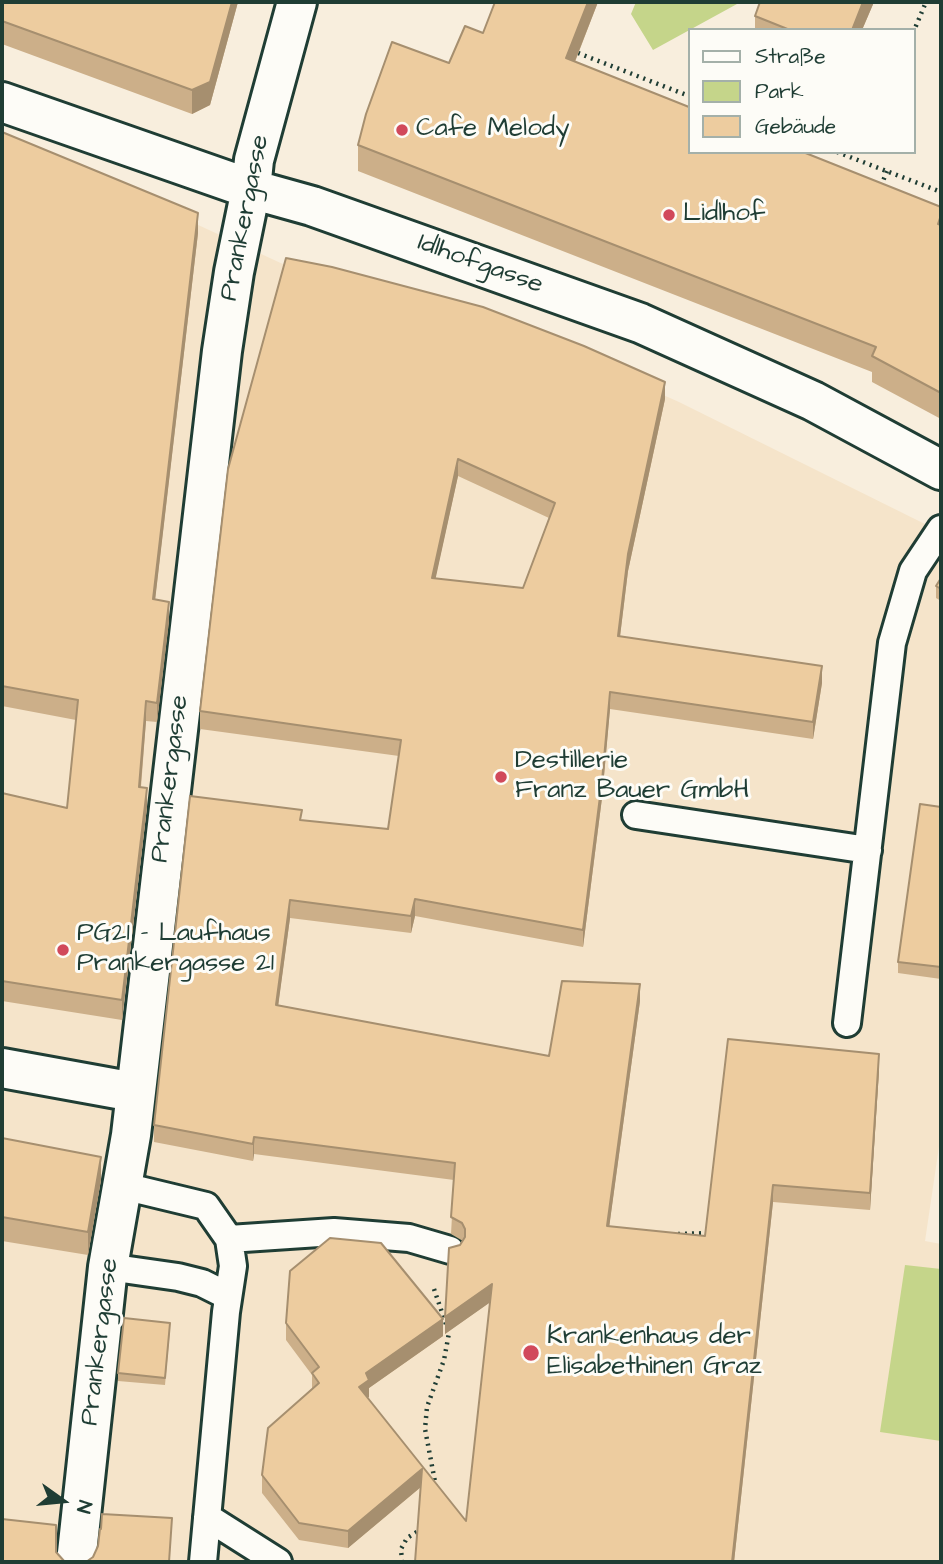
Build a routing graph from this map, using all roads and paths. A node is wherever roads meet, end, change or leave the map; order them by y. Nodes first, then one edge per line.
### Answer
1 (297, 2) edge
2 (926, 2) edge
3 (915, 28) edge
4 (578, 53) edge
5 (688, 96) edge
6 (2, 102) edge
7 (842, 154) edge
8 (863, 154) edge
9 (861, 161) junction
10 (887, 171) junction
11 (251, 189) junction
12 (879, 192) edge
13 (941, 192) edge
14 (941, 470) edge
15 (941, 529) edge
16 (636, 815) dead end
17 (868, 850) junction
18 (848, 1023) dead end
19 (2, 1068) edge
20 (134, 1092) junction
21 (123, 1186) junction
22 (675, 1235) edge
23 (722, 1236) edge
24 (229, 1239) junction
25 (424, 1242) junction
26 (450, 1250) edge
27 (108, 1267) junction
28 (228, 1296) junction
29 (437, 1489) edge
30 (207, 1517) junction
31 (423, 1528) edge
32 (76, 1562) edge
33 (203, 1562) edge
34 (278, 1562) edge
35 (402, 1562) edge

1 - 11 street, Prankergasse
2 - 3 path
4 - 5 path
6 - 11 street, Idlhofgasse
7 - 9 path
8 - 9 path
9 - 10 path
10 - 12 path
10 - 13 path
11 - 14 street, Idlhofgasse
11 - 20 street, Prankergasse
15 - 17 lane
16 - 17 lane
17 - 18 lane
19 - 20 street
20 - 21 street, Prankergasse
21 - 24 lane
21 - 27 street, Prankergasse
22 - 23 path
24 - 25 lane
24 - 28 lane
25 - 26 lane
25 - 29 path
27 - 28 lane
27 - 32 street, Prankergasse
28 - 30 lane
30 - 33 lane
30 - 34 lane
31 - 35 path

